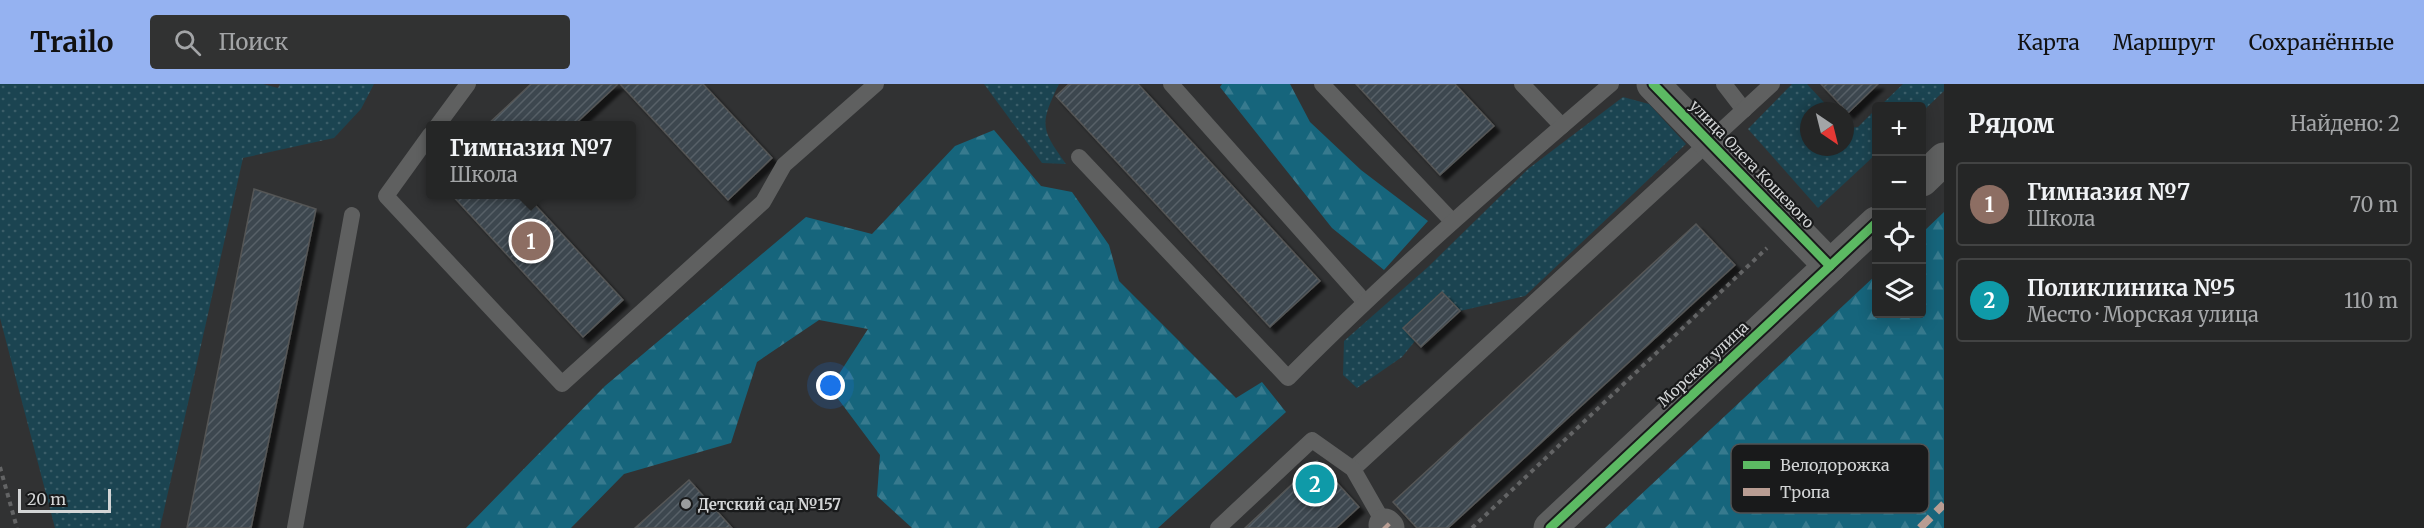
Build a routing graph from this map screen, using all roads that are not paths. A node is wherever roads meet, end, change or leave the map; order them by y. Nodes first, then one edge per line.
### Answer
1 (468, 84) edge
2 (876, 84) edge
3 (1171, 84) edge
4 (1322, 84) edge
5 (1522, 84) edge
6 (1611, 84) edge
7 (1653, 84) edge
8 (1724, 84) edge
9 (1772, 84) edge
10 (1744, 110) junction
11 (441, 121) edge
12 (1562, 126) junction
13 (426, 141) edge
14 (1710, 142) junction
15 (1079, 158) dead end
16 (1944, 159) edge
17 (1926, 176) edge
18 (352, 215) dead end
19 (1452, 220) junction
20 (1872, 227) edge
21 (1830, 266) junction
22 (1364, 302) junction
23 (1353, 469) junction
24 (1385, 527) edge
25 (295, 528) edge
26 (1218, 528) edge
27 (1550, 528) edge

1 - 11 lane
2 - 13 lane
3 - 22 lane
4 - 19 lane
5 - 12 lane
6 - 12 lane
7 - 14 street, улица Олега Кошевого
8 - 10 lane
9 - 10 lane
10 - 14 lane
12 - 19 lane
14 - 21 street, улица Олега Кошевого
14 - 23 lane
15 - 22 lane
16 - 17 street
18 - 25 lane
19 - 22 lane
20 - 21 street, Морская улица
21 - 27 street, Морская улица
23 - 24 lane
23 - 26 lane

